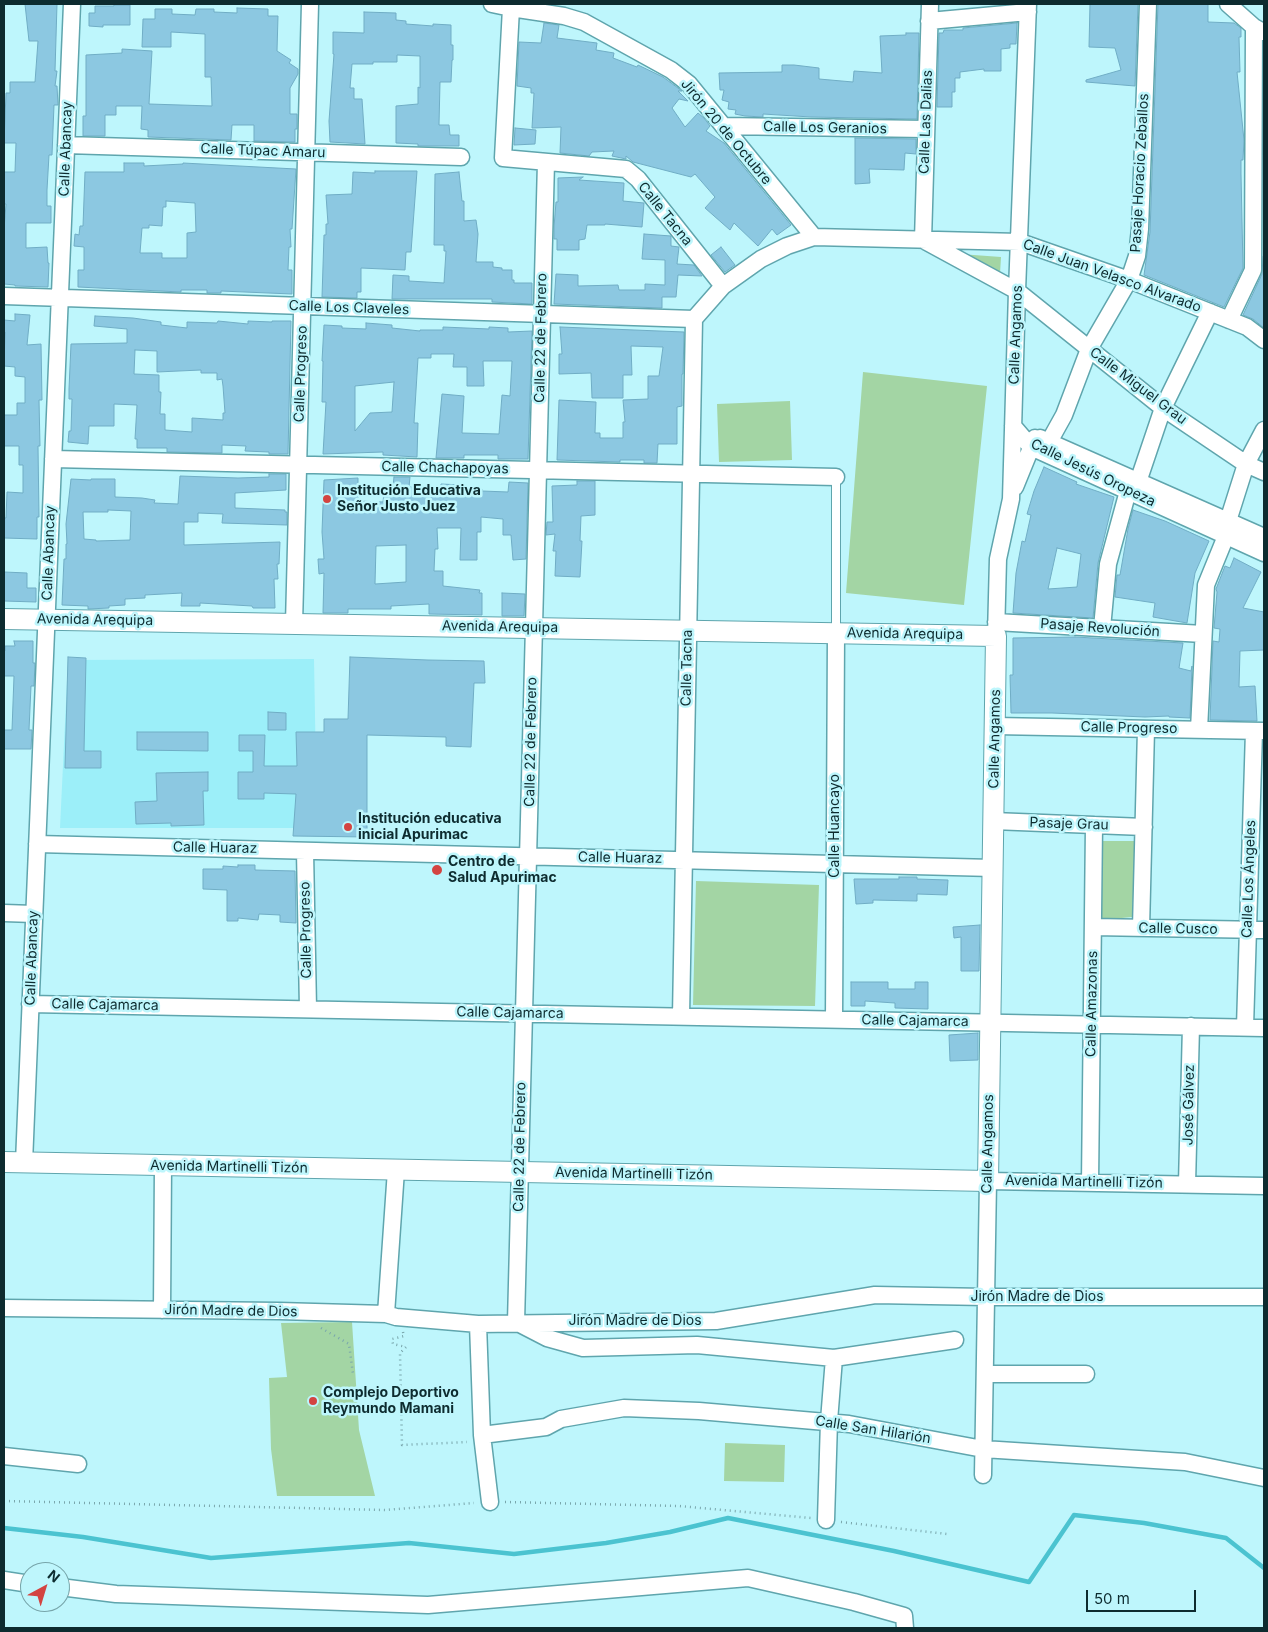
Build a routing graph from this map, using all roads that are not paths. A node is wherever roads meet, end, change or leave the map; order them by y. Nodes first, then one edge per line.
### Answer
1 (72, 4) edge
2 (310, 4) edge
3 (492, 4) edge
4 (930, 4) edge
5 (1148, 4) edge
6 (1228, 4) edge
7 (511, 8) junction
8 (1028, 8) edge
9 (929, 21) junction
10 (1259, 30) edge
11 (1259, 80) edge
12 (723, 126) junction
13 (926, 130) junction
14 (66, 145) junction
15 (307, 152) junction
16 (461, 157) dead end
17 (546, 162) junction
18 (814, 238) junction
19 (923, 240) junction
20 (1020, 242) junction
21 (1259, 248) edge
22 (1130, 280) junction
23 (723, 286) junction
24 (1017, 291) junction
25 (4, 296) edge
26 (59, 298) junction
27 (303, 306) junction
28 (1210, 312) junction
29 (542, 314) junction
30 (694, 320) junction
31 (1229, 320) junction
32 (1264, 340) edge
33 (1089, 348) junction
34 (1163, 408) junction
35 (1013, 426) junction
36 (1264, 430) edge
37 (1039, 442) junction
38 (53, 459) junction
39 (1246, 464) junction
40 (299, 465) junction
41 (538, 470) junction
42 (1264, 472) edge
43 (691, 474) junction
44 (836, 477) joint
45 (1133, 486) junction
46 (1011, 499) junction
47 (1227, 529) junction
48 (1264, 537) edge
49 (1264, 554) edge
50 (4, 619) edge
51 (46, 619) junction
52 (294, 624) junction
53 (534, 628) junction
54 (1102, 628) junction
55 (996, 629) junction
56 (688, 630) junction
57 (836, 633) junction
58 (1203, 634) junction
59 (995, 726) junction
60 (1146, 729) junction
61 (1199, 730) junction
62 (1259, 731) edge
63 (993, 821) junction
64 (1094, 825) junction
65 (1144, 826) junction
66 (37, 844) junction
67 (305, 851) junction
68 (528, 856) junction
69 (684, 860) junction
70 (835, 864) junction
71 (993, 868) junction
72 (4, 913) edge
73 (34, 914) junction
74 (1092, 927) junction
75 (1141, 928) junction
76 (1248, 930) junction
77 (1264, 930) edge
78 (30, 1004) junction
79 (308, 1009) junction
80 (524, 1013) junction
81 (681, 1016) junction
82 (834, 1019) junction
83 (990, 1022) junction
84 (1092, 1024) junction
85 (1191, 1026) junction
86 (1245, 1027) junction
87 (1264, 1028) edge
88 (4, 1162) edge
89 (24, 1163) junction
90 (163, 1165) junction
91 (396, 1170) junction
92 (520, 1172) junction
93 (988, 1181) junction
94 (1090, 1182) junction
95 (1187, 1184) junction
96 (1264, 1186) edge
97 (1264, 1296) edge
98 (986, 1297) junction
99 (4, 1308) edge
100 (162, 1310) junction
101 (391, 1316) junction
102 (516, 1322) junction
103 (478, 1324) junction
104 (955, 1340) dead end
105 (834, 1358) junction
106 (985, 1374) junction
107 (1086, 1374) dead end
108 (829, 1421) junction
109 (483, 1438) junction
110 (983, 1449) junction
111 (4, 1456) edge
112 (78, 1464) dead end
113 (984, 1475) dead end
114 (1264, 1478) edge
115 (490, 1502) dead end
116 (826, 1520) dead end
117 (4, 1580) edge
118 (20, 1582) edge
119 (70, 1588) edge
120 (905, 1628) edge

1 - 14 street, Calle Abancay
2 - 15 street, Calle Progreso
3 - 7 street, Jirón 20 de Octubre
4 - 9 street, Calle Las Dalias
5 - 22 street, Pasaje Horacio Zeballos
6 - 10 street
7 - 12 street, Jirón 20 de Octubre
7 - 17 street, Calle Tacna
8 - 9 street
8 - 20 street, Calle Angamos
9 - 13 street, Calle Las Dalias
10 - 11 street
11 - 21 street
12 - 13 street, Calle Los Geranios
12 - 18 street, Jirón 20 de Octubre
13 - 19 street, Calle Las Dalias
14 - 15 street, Calle Túpac Amaru
14 - 26 street, Calle Abancay
15 - 16 street, Calle Túpac Amaru
15 - 27 street, Calle Progreso
17 - 23 street, Calle Tacna
17 - 29 street, Calle 22 de Febrero
18 - 19 street
18 - 23 street
19 - 20 street, Calle Juan Velasco Alvarado
19 - 24 street
20 - 22 street, Calle Juan Velasco Alvarado
20 - 24 street, Calle Angamos
21 - 31 street
22 - 28 street, Calle Juan Velasco Alvarado
22 - 33 street, Pasaje Horacio Zeballos
23 - 30 street
24 - 33 street, Calle Miguel Grau
24 - 35 street, Calle Angamos
25 - 26 street, Calle Los Claveles
26 - 27 street, Calle Los Claveles
26 - 38 street, Calle Abancay
27 - 29 street, Calle Los Claveles
27 - 40 street, Calle Progreso
28 - 31 street, Calle Juan Velasco Alvarado
28 - 34 street
29 - 30 street, Calle Los Claveles
29 - 41 street, Calle 22 de Febrero
30 - 43 street, Calle Tacna
31 - 32 street, Calle Juan Velasco Alvarado
33 - 34 street, Calle Miguel Grau
33 - 37 street, Pasaje Horacio Zeballos
34 - 39 street, Calle Miguel Grau
34 - 45 street
35 - 37 street, Calle Jesús Oropeza
35 - 46 street, Calle Angamos
36 - 39 street
37 - 45 street, Calle Jesús Oropeza
37 - 46 street, Pasaje Horacio Zeballos
38 - 40 street, Calle Chachapoyas
38 - 51 street, Calle Abancay
39 - 42 street, Calle Miguel Grau
39 - 47 street
40 - 41 street, Calle Chachapoyas
40 - 52 street, Calle Progreso
41 - 43 street, Calle Chachapoyas
41 - 53 street, Calle 22 de Febrero
43 - 44 street, Calle Chachapoyas
43 - 56 street, Calle Tacna
44 - 57 lane
45 - 47 street, Calle Jesús Oropeza
45 - 54 street
46 - 55 street, Calle Angamos
47 - 48 street, Calle Jesús Oropeza
47 - 49 street, Calle Jesús Oropeza
47 - 58 street
50 - 51 street, Avenida Arequipa
51 - 52 street, Avenida Arequipa
51 - 66 street, Calle Abancay
52 - 53 street, Avenida Arequipa
53 - 56 street, Avenida Arequipa
53 - 68 street, Calle 22 de Febrero
54 - 55 street, Pasaje Revolución
54 - 58 street, Pasaje Revolución
55 - 57 street, Avenida Arequipa
55 - 59 street, Calle Angamos
56 - 57 street, Avenida Arequipa
56 - 69 street, Calle Tacna
57 - 70 street, Calle Huancayo
58 - 61 street
59 - 60 street, Calle Progreso
59 - 63 street, Calle Angamos
60 - 61 street, Calle Progreso
60 - 65 street
61 - 62 street, Calle Progreso
62 - 76 street, Calle Los Ángeles
63 - 64 street, Pasaje Grau
63 - 71 street, Calle Angamos
64 - 65 street, Pasaje Grau
64 - 74 street, Calle Amazonas
65 - 75 street
66 - 67 street, Calle Huaraz
66 - 73 street, Calle Abancay
67 - 68 street, Calle Huaraz
67 - 79 street, Calle Progreso
68 - 69 street, Calle Huaraz
68 - 80 street, Calle 22 de Febrero
69 - 70 street, Calle Huaraz
69 - 81 street, Calle Tacna
70 - 71 street, Calle Huaraz
70 - 82 street, Calle Huancayo
71 - 83 street, Calle Angamos
72 - 73 street
73 - 78 street, Calle Abancay
74 - 75 street, Calle Cusco
74 - 84 street, Calle Amazonas
75 - 76 street, Calle Cusco
76 - 77 street, Calle Cusco
76 - 86 street, Calle Los Ángeles
78 - 79 street, Calle Cajamarca
78 - 89 street, Calle Abancay
79 - 80 street, Calle Cajamarca
80 - 81 street, Calle Cajamarca
80 - 92 street, Calle 22 de Febrero
81 - 82 street, Calle Cajamarca
82 - 83 street, Calle Cajamarca
83 - 84 street, Calle Cajamarca
83 - 93 street, Calle Angamos
84 - 85 street, Calle Cajamarca
84 - 94 street, Calle Amazonas
85 - 86 street, Calle Cajamarca
85 - 95 street, José Gálvez
86 - 87 street, Calle Cajamarca
88 - 89 street, Avenida Martinelli Tizón
89 - 90 street, Avenida Martinelli Tizón
90 - 91 street, Avenida Martinelli Tizón
90 - 100 street
91 - 92 street, Avenida Martinelli Tizón
91 - 101 street
92 - 93 street, Avenida Martinelli Tizón
92 - 102 street, Calle 22 de Febrero
93 - 94 street, Avenida Martinelli Tizón
93 - 98 street, Calle Angamos
94 - 95 street, Avenida Martinelli Tizón
95 - 96 street, Avenida Martinelli Tizón
97 - 98 street, Jirón Madre de Dios
98 - 102 street, Jirón Madre de Dios
98 - 106 street, Calle Angamos
99 - 100 street, Jirón Madre de Dios
100 - 101 street, Jirón Madre de Dios
101 - 103 street, Jirón Madre de Dios
102 - 103 street, Jirón Madre de Dios
102 - 105 street
103 - 109 street
104 - 105 street
105 - 108 street
106 - 107 street
106 - 110 street, Calle Angamos
108 - 109 street, Calle San Hilarión
108 - 110 street, Calle San Hilarión
108 - 116 street
109 - 115 street
110 - 113 street, Calle Angamos
110 - 114 street, Calle San Hilarión
111 - 112 street
117 - 118 street
119 - 120 street

